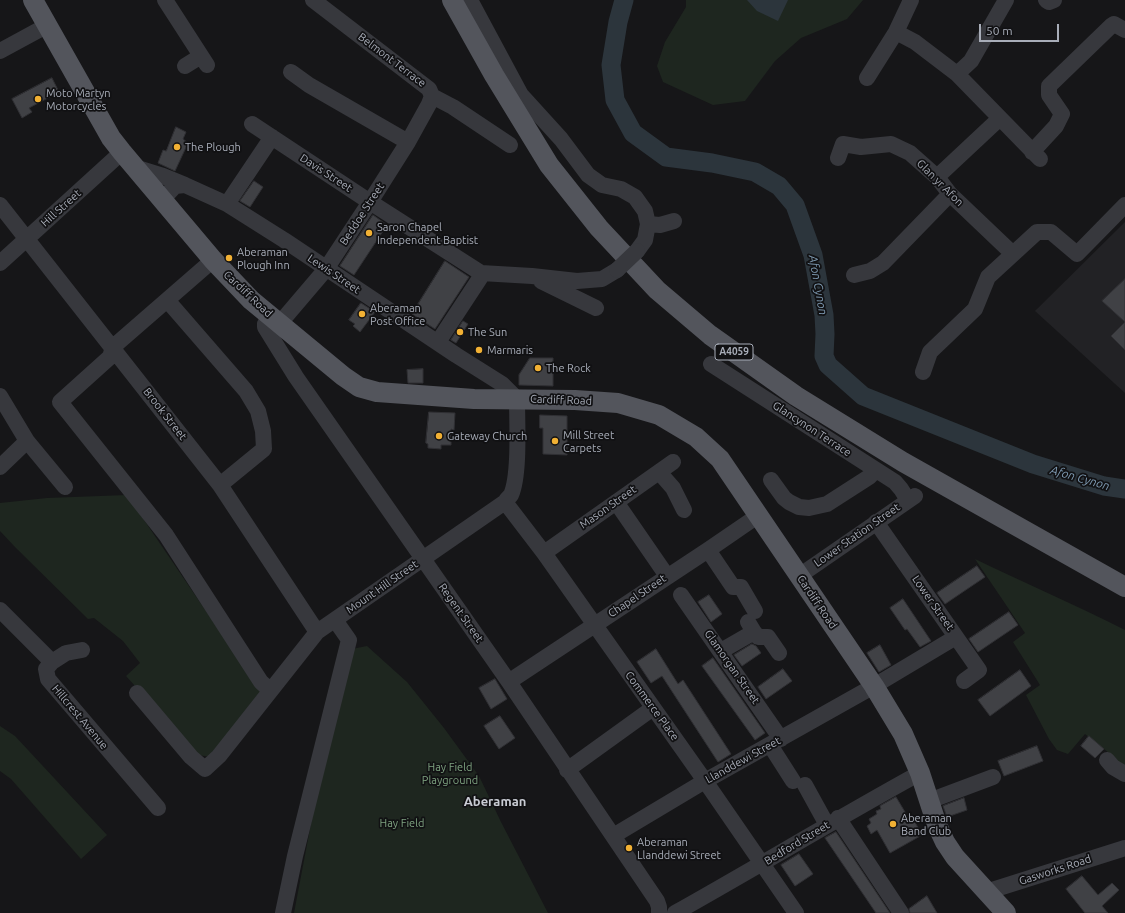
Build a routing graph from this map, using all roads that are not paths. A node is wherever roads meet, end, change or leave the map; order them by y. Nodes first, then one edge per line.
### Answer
1 (33, 0) edge
2 (165, 0) edge
3 (313, 0) edge
4 (452, 0) edge
5 (470, 0) edge
6 (911, 0) edge
7 (1006, 0) edge
8 (1046, 0) edge
9 (1054, 0) edge
10 (48, 26) junction
11 (1125, 30) edge
12 (896, 32) junction
13 (0, 51) edge
14 (185, 66) dead end
15 (291, 72) dead end
16 (957, 74) junction
17 (867, 78) dead end
18 (432, 96) junction
19 (999, 119) junction
20 (252, 124) dead end
21 (272, 137) junction
22 (408, 142) junction
23 (510, 145) dead end
24 (838, 158) dead end
25 (128, 160) junction
26 (937, 177) junction
27 (185, 185) junction
28 (950, 194) junction
29 (162, 200) junction
30 (370, 202) junction
31 (227, 204) junction
32 (1125, 204) edge
33 (0, 205) edge
34 (674, 221) dead end
35 (648, 224) junction
36 (27, 239) junction
37 (1013, 254) junction
38 (213, 260) junction
39 (0, 263) edge
40 (326, 269) junction
41 (481, 273) junction
42 (854, 275) dead end
43 (532, 276) junction
44 (167, 300) junction
45 (596, 308) dead end
46 (275, 319) junction
47 (438, 342) junction
48 (113, 347) junction
49 (711, 364) dead end
50 (923, 372) dead end
51 (0, 396) edge
52 (517, 399) junction
53 (27, 441) junction
54 (673, 462) dead end
55 (0, 467) edge
56 (876, 470) junction
57 (659, 472) junction
58 (771, 480) dead end
59 (220, 484) junction
60 (65, 487) dead end
61 (912, 498) joint
62 (505, 502) junction
63 (616, 502) junction
64 (684, 510) dead end
65 (759, 515) junction
66 (876, 522) junction
67 (708, 550) junction
68 (544, 553) junction
69 (423, 558) junction
70 (668, 576) junction
71 (800, 576) junction
72 (1125, 587) edge
73 (681, 595) dead end
74 (0, 610) edge
75 (335, 620) junction
76 (752, 622) junction
77 (594, 625) junction
78 (317, 632) junction
79 (956, 637) junction
80 (82, 650) dead end
81 (721, 651) junction
82 (779, 653) dead end
83 (52, 662) junction
84 (516, 677) dead end
85 (964, 681) dead end
86 (874, 686) junction
87 (270, 690) junction
88 (137, 693) dead end
89 (653, 708) junction
90 (776, 742) junction
91 (1107, 760) dead end
92 (567, 770) junction
93 (920, 773) junction
94 (1125, 774) edge
95 (993, 777) dead end
96 (705, 781) junction
97 (929, 801) junction
98 (158, 808) dead end
99 (833, 822) junction
100 (613, 836) junction
101 (1125, 848) edge
102 (763, 863) junction
103 (986, 892) junction
104 (1003, 912) edge
105 (283, 913) edge
106 (659, 913) edge
107 (675, 913) edge
108 (796, 913) edge
109 (901, 913) edge

1 - 10 main road, Cardiff Road
2 - 14 street
3 - 18 street, Belmont Terrace
4 - 72 main road, A4059
5 - 35 street
6 - 12 street
7 - 16 street
8 - 9 street
10 - 13 street
10 - 25 main road, Cardiff Road
11 - 19 street
12 - 16 street
12 - 17 street
15 - 22 street
16 - 19 street
18 - 22 street, Beddoe Street
18 - 23 street, Belmont Terrace
19 - 26 street
20 - 21 street, Davis Street
21 - 30 street, Davis Street
21 - 31 street
22 - 30 street, Beddoe Street
24 - 26 street, Glan yr Afon
25 - 27 street, Lewis Street
25 - 29 main road, Cardiff Road
25 - 36 street, Hill Street
26 - 28 street, Glan yr Afon
27 - 29 street
27 - 31 street, Lewis Street
28 - 37 street, Glan yr Afon
28 - 42 street
29 - 38 main road, Cardiff Road
30 - 40 street, Beddoe Street
30 - 41 street, Davis Street
31 - 40 street, Lewis Street
32 - 37 street
33 - 36 street, Brook Street
34 - 35 street
35 - 43 street, bridge
36 - 39 street, Hill Street
36 - 48 street, Brook Street
37 - 50 street
38 - 44 street
38 - 46 main road, Cardiff Road
40 - 46 street, Beddoe Street
40 - 47 street, Lewis Street
41 - 43 street
41 - 47 street
43 - 45 street
44 - 48 street
44 - 59 street
46 - 52 main road, Cardiff Road
46 - 69 street, Regent Street
47 - 52 street, Lewis Street
48 - 59 street, Brook Street
48 - 87 street
49 - 56 street, Glancynon Terrace
51 - 53 street
52 - 62 street
52 - 65 main road, Cardiff Road
53 - 55 street
53 - 60 street
54 - 57 street, Mason Street
56 - 58 street
56 - 61 street, Glancynon Terrace
57 - 63 street, Mason Street
57 - 64 street
59 - 78 street, Brook Street
61 - 66 street, Lower Station Street
62 - 68 street, Commerce Place
62 - 69 street, Mount Hill Street
63 - 68 street, Mason Street
63 - 70 street
65 - 67 street, Chapel Street
65 - 71 main road, Cardiff Road
66 - 71 street, Lower Station Street
66 - 79 street, Lower Street
67 - 70 street, Chapel Street
67 - 76 street
68 - 77 street, Commerce Place
69 - 75 street, Mount Hill Street
69 - 92 street, Regent Street
70 - 77 street, Chapel Street
71 - 86 main road, Cardiff Road
73 - 81 street, Glamorgan Street
74 - 83 street
75 - 78 street, Mount Hill Street
75 - 105 street
76 - 81 street
76 - 82 street
77 - 84 street, Chapel Street
77 - 89 street, Commerce Place
78 - 87 street, Mount Hill Street
79 - 85 street, Lower Street
79 - 86 street, Llanddewi Street
80 - 83 street
81 - 90 street, Glamorgan Street
83 - 98 street, Hillcrest Avenue
86 - 90 street, Llanddewi Street
86 - 93 main road, Cardiff Road
87 - 88 street, Mount Hill Street
89 - 92 street
89 - 96 street, Commerce Place
90 - 96 street, Llanddewi Street
90 - 99 street, Glamorgan Street
91 - 94 street
92 - 100 street, Regent Street
93 - 97 main road, Cardiff Road
93 - 99 street, Bedford Street
95 - 97 street
96 - 100 street, Llanddewi Street
96 - 102 street, Commerce Place
97 - 103 main road, Cardiff Road
99 - 102 street, Bedford Street
99 - 109 street, Glamorgan Street
100 - 106 street, Regent Street
101 - 103 street, Gasworks Road
102 - 107 street, Bedford Street
102 - 108 street, Commerce Place
103 - 104 main road, Cardiff Road

